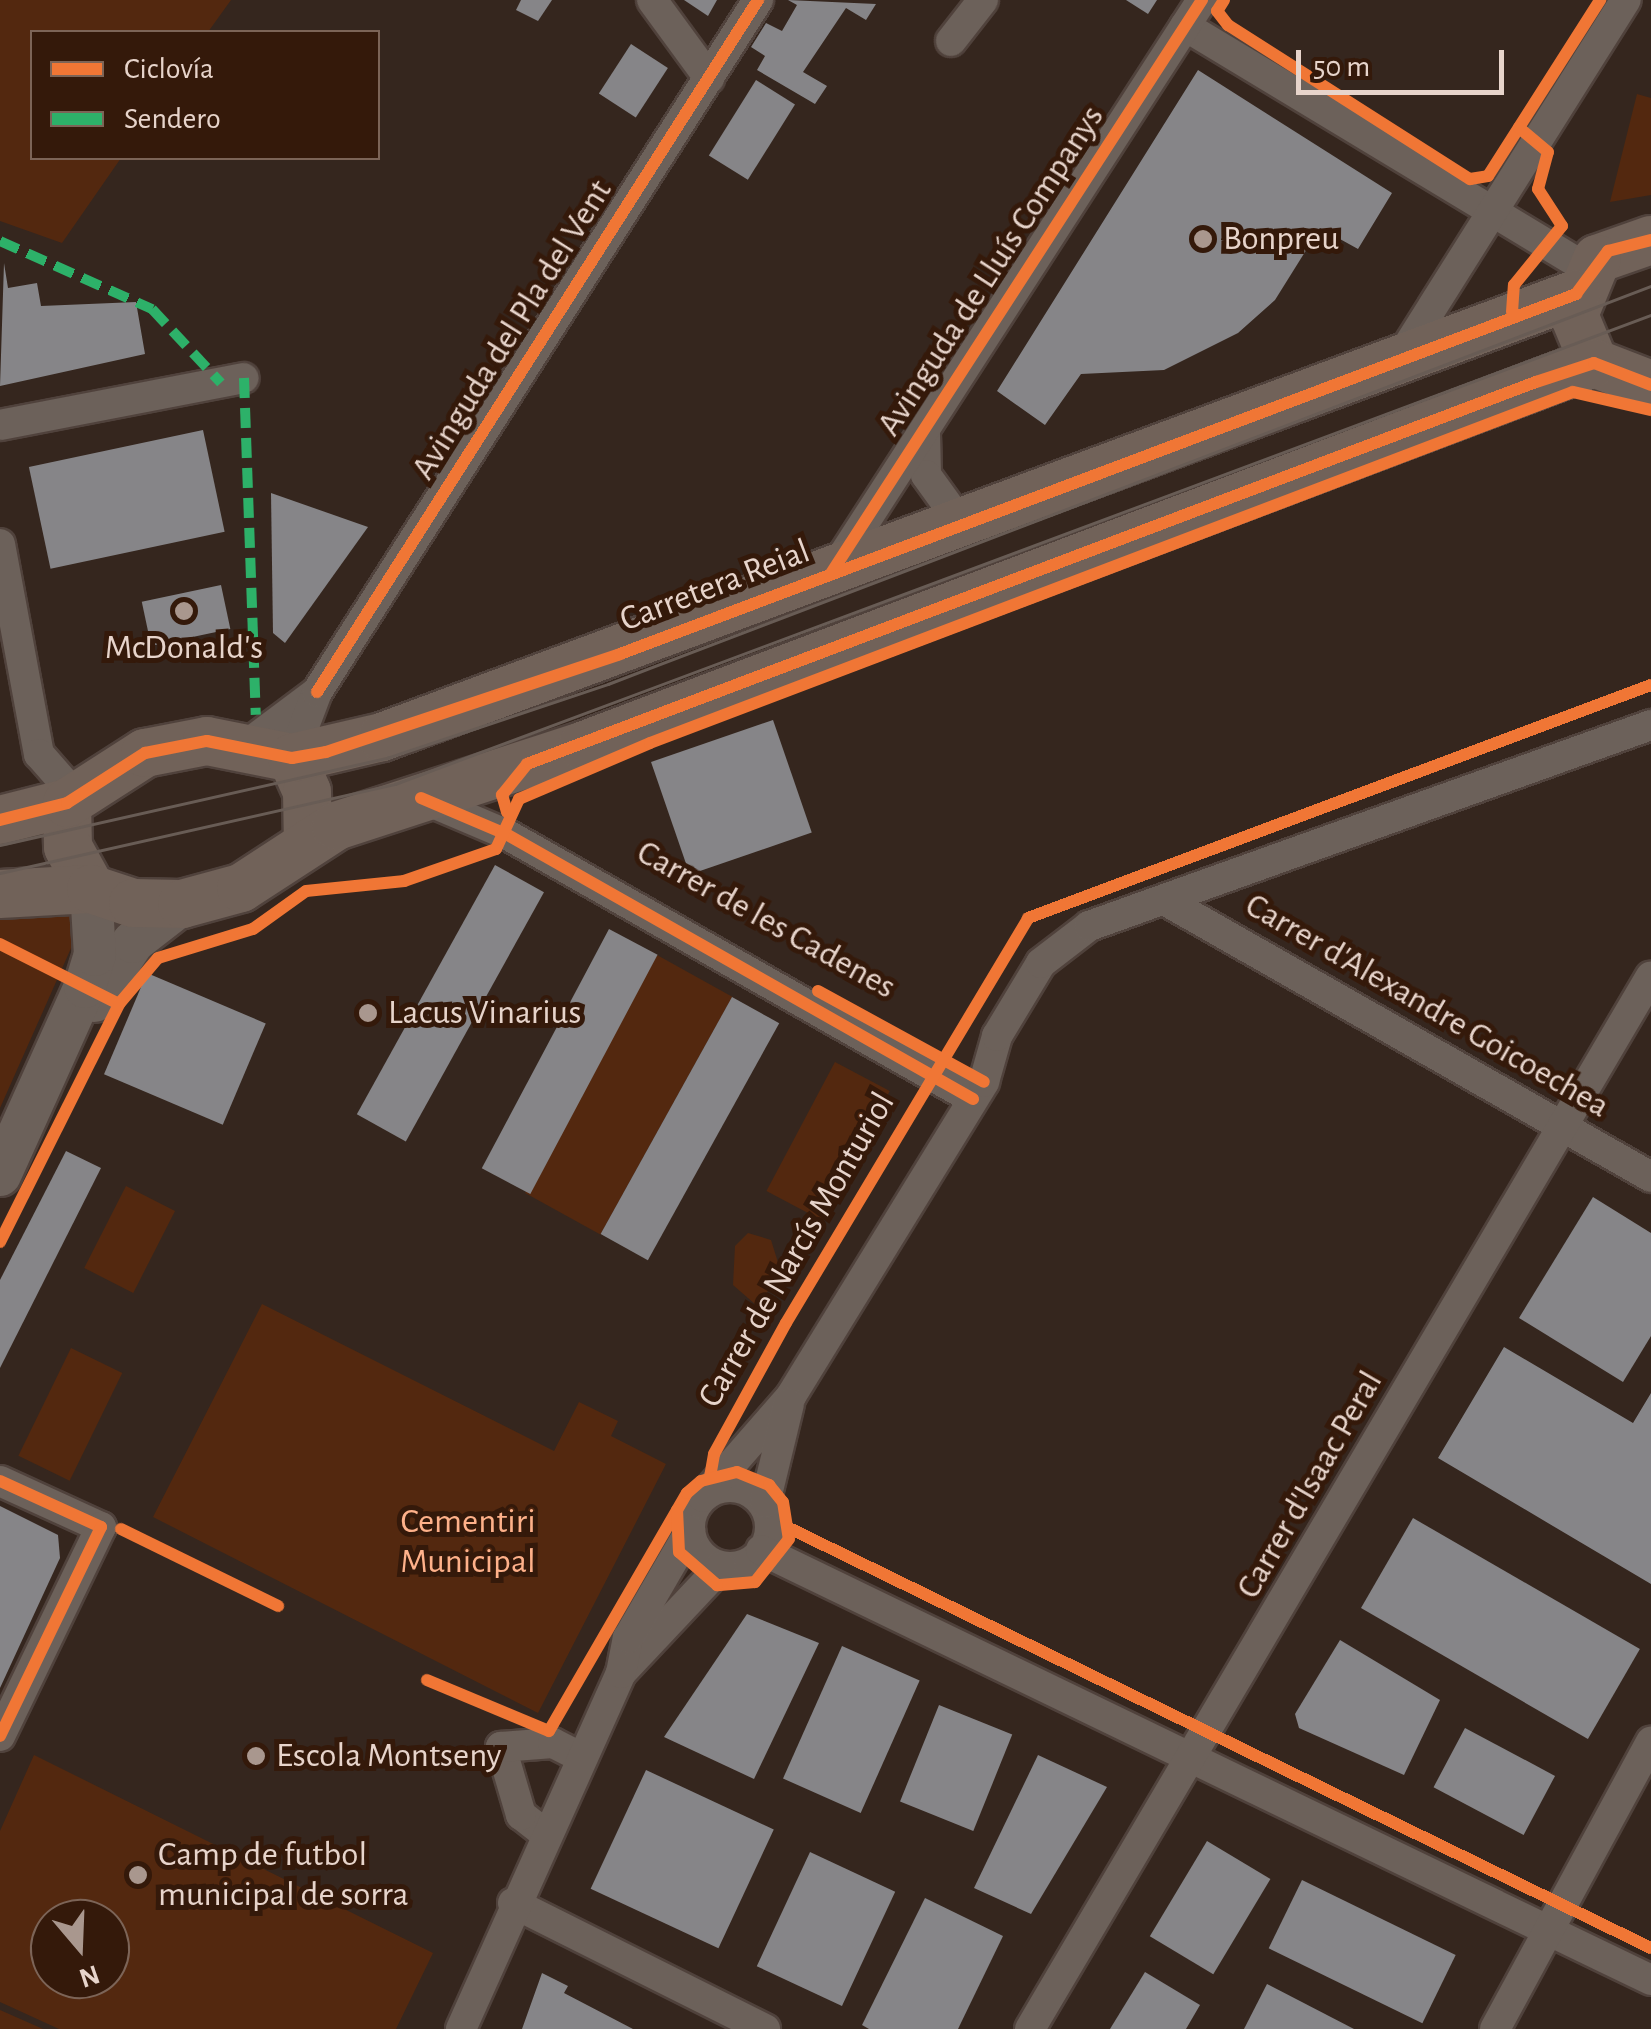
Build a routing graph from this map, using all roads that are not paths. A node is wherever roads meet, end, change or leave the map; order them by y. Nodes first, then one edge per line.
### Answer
1 (652, 0) edge
2 (758, 0) edge
3 (984, 0) edge
4 (1202, 0) edge
5 (1626, 0) edge
6 (1186, 26) junction
7 (951, 41) dead end
8 (708, 78) junction
9 (1495, 208) junction
10 (1651, 240) edge
11 (1582, 281) junction
12 (1404, 352) junction
13 (1594, 363) junction
14 (244, 378) dead end
15 (1651, 385) edge
16 (0, 425) edge
17 (925, 433) junction
18 (962, 525) junction
19 (0, 544) edge
20 (830, 575) junction
21 (314, 704) junction
22 (1651, 725) edge
23 (354, 744) junction
24 (271, 751) junction
25 (420, 798) junction
26 (71, 799) junction
27 (0, 820) edge
28 (308, 843) junction
29 (91, 889) junction
30 (0, 894) edge
31 (1166, 900) junction
32 (182, 904) junction
33 (1651, 976) edge
34 (974, 1099) junction
35 (32, 1110) junction
36 (1560, 1125) junction
37 (0, 1175) edge
38 (1651, 1177) edge
39 (791, 1396) junction
40 (0, 1480) edge
41 (703, 1497) junction
42 (765, 1504) junction
43 (690, 1531) junction
44 (761, 1550) junction
45 (721, 1567) junction
46 (621, 1673) junction
47 (0, 1736) edge
48 (1651, 1742) edge
49 (578, 1755) junction
50 (1198, 1755) junction
51 (543, 1832) junction
52 (513, 1902) junction
53 (1551, 1932) junction
54 (1651, 1980) edge
55 (461, 2029) edge
56 (765, 2029) edge
57 (1030, 2029) edge
58 (1496, 2029) edge

1 - 8 street
2 - 8 street, Avinguda del Pla del Vent
3 - 7 street
4 - 6 street, Avinguda de Lluís Companys
5 - 9 street
6 - 9 street
6 - 17 street, Avinguda de Lluís Companys
8 - 21 street, Avinguda del Pla del Vent
9 - 11 street
9 - 12 street
10 - 11 main road, Carretera Reial
11 - 12 main road, Carretera Reial
11 - 13 main road
12 - 18 main road, Carretera Reial
13 - 15 main road
13 - 25 main road
14 - 16 street
17 - 18 street, Avinguda de Lluís Companys
17 - 20 street, Avinguda de Lluís Companys
18 - 20 main road, Carretera Reial
19 - 26 street
20 - 23 main road, Carretera Reial
21 - 23 street
21 - 24 street, Avinguda del Pla del Vent
21 - 24 street, Avinguda del Pla del Vent
22 - 31 street, Carrer de Narcís Monturiol
23 - 24 main road, Carretera Reial
24 - 26 main road, Carretera Reial
24 - 28 main road
25 - 28 main road
25 - 34 street, Carrer de les Cadenes
26 - 27 main road, Carretera Reial
26 - 29 main road
28 - 32 main road
29 - 30 main road
29 - 32 main road
29 - 35 street
31 - 34 street, Carrer de Narcís Monturiol
31 - 36 street, Carrer d'Alexandre Goicoechea
32 - 35 street
33 - 36 street, Carrer d'Isaac Peral
34 - 39 street, Carrer de Narcís Monturiol
35 - 37 street
36 - 38 street, Carrer d'Alexandre Goicoechea
36 - 50 street, Carrer d'Isaac Peral
39 - 41 street, Carrer de Narcís Monturiol
39 - 42 street
40 - 47 street
41 - 42 street
41 - 43 street
42 - 44 street
43 - 45 street
43 - 46 street
44 - 45 street
44 - 50 street
45 - 46 street
46 - 49 street
48 - 53 street
49 - 51 street
49 - 51 street
50 - 53 street
50 - 57 street, Carrer d'Isaac Peral
51 - 52 street
52 - 55 street
52 - 56 street
53 - 54 street
53 - 58 street

